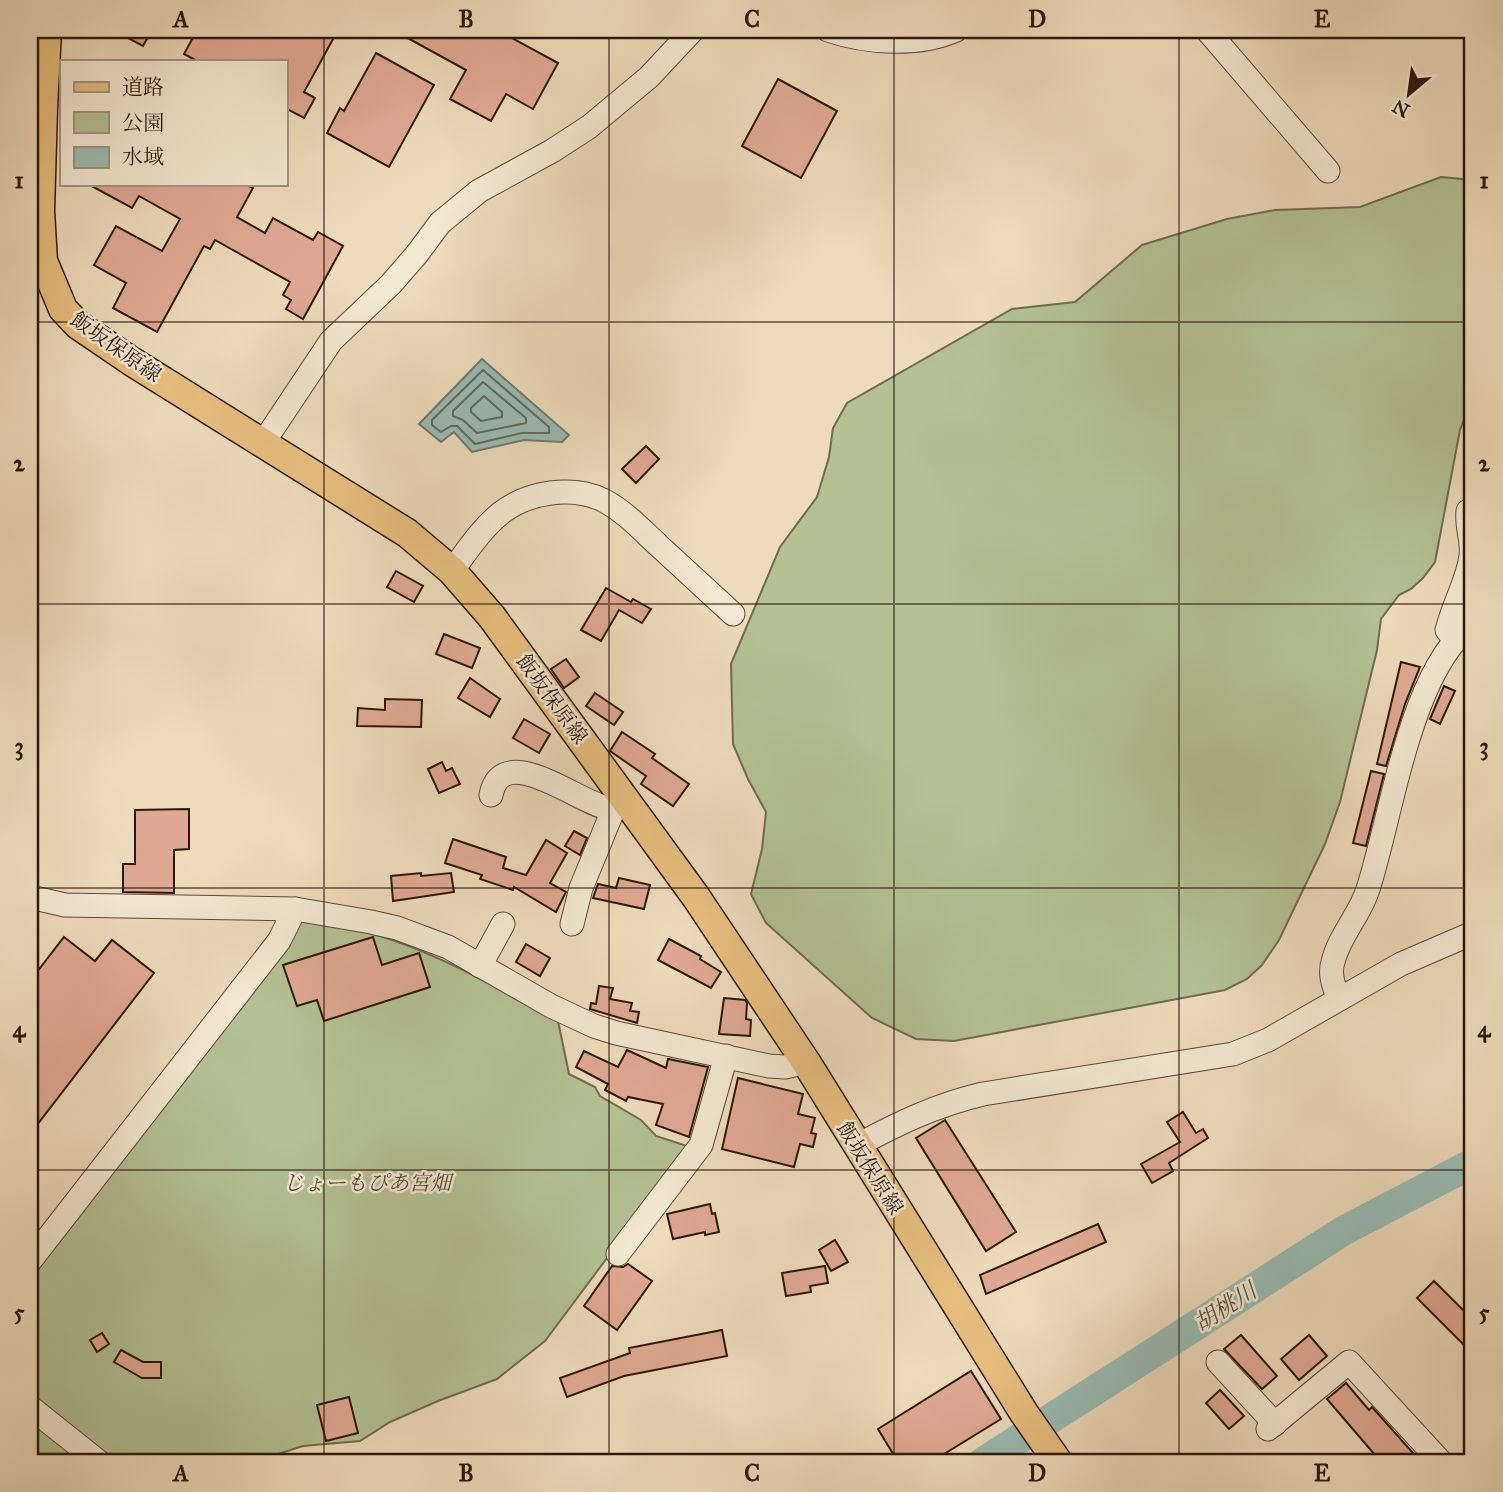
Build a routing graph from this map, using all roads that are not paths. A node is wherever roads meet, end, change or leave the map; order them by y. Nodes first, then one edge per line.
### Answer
1 (47, 30) edge
2 (693, 30) edge
3 (828, 30) edge
4 (956, 30) edge
5 (1207, 30) edge
6 (36, 107) edge
7 (1328, 171) dead end
8 (263, 443) junction
9 (1468, 511) dead end
10 (452, 571) junction
11 (733, 614) dead end
12 (1473, 624) edge
13 (1455, 640) junction
14 (491, 795) dead end
15 (622, 806) junction
16 (30, 897) edge
17 (295, 909) junction
18 (503, 924) dead end
19 (572, 924) dead end
20 (1473, 933) edge
21 (480, 966) junction
22 (1338, 998) junction
23 (726, 1056) junction
24 (806, 1062) junction
25 (856, 1146) junction
26 (618, 1254) dead end
27 (30, 1261) edge
28 (1218, 1362) dead end
29 (30, 1407) edge
30 (1052, 1453) edge
31 (99, 1462) edge
32 (1441, 1462) edge

1 - 6 main road, 飯坂保原線
2 - 8 street
3 - 4 street
5 - 7 street
6 - 8 main road, 飯坂保原線
8 - 10 main road, 飯坂保原線
9 - 13 street
10 - 11 street
10 - 15 main road, 飯坂保原線
12 - 13 street
13 - 22 street
14 - 15 street
15 - 19 street
15 - 24 main road, 飯坂保原線
16 - 17 street
17 - 21 street
17 - 27 street
18 - 21 street
20 - 22 street
21 - 23 street
22 - 25 street
23 - 24 street
23 - 26 street
24 - 25 main road, 飯坂保原線
25 - 30 main road, 飯坂保原線
28 - 32 street
29 - 31 street

